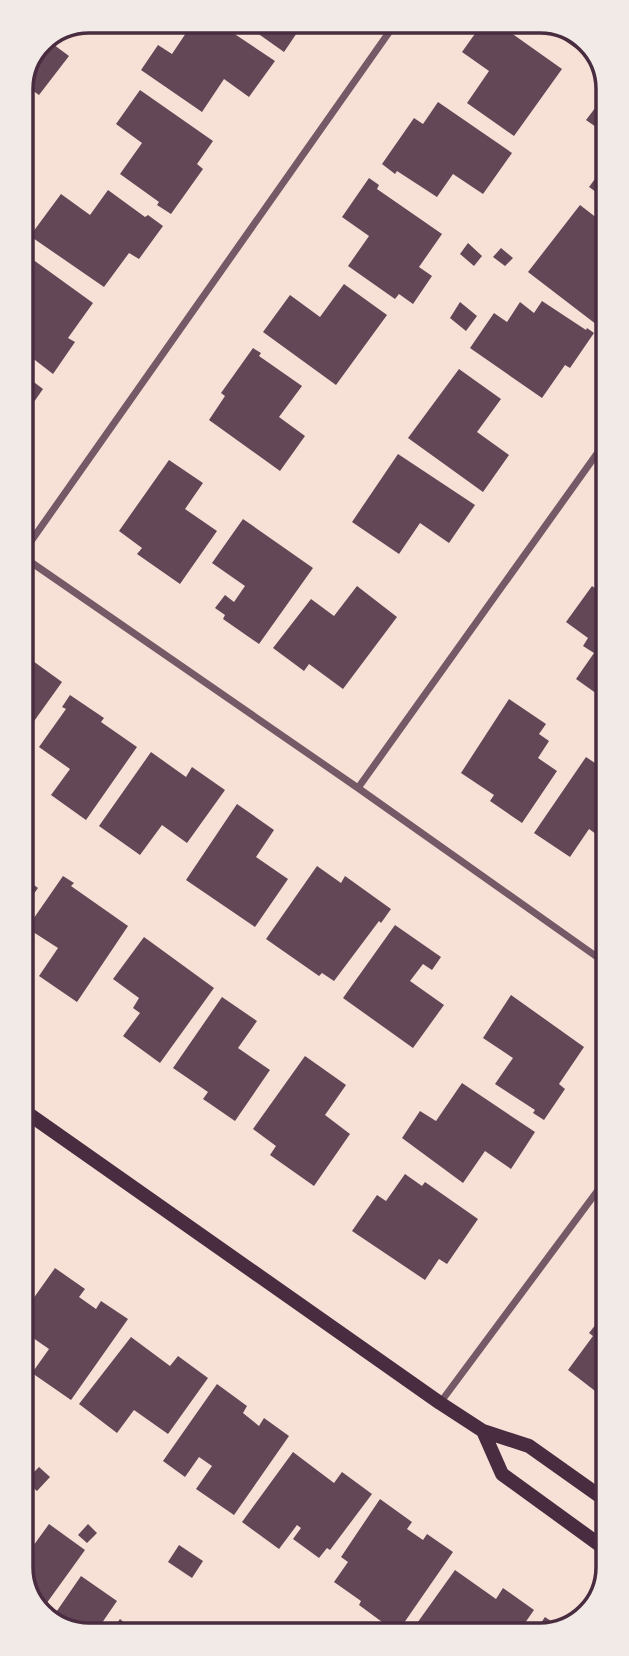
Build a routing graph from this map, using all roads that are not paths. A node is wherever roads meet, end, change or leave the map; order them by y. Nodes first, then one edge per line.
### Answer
1 (388, 33) edge
2 (596, 455) edge
3 (33, 539) edge
4 (33, 563) edge
5 (358, 788) junction
6 (596, 956) edge
7 (33, 1117) edge
8 (596, 1193) edge
9 (440, 1402) junction
10 (483, 1431) junction
11 (596, 1493) edge
12 (596, 1542) edge

1 - 3 street
2 - 5 street
4 - 5 street
5 - 6 street
7 - 9 main road
8 - 9 street
9 - 10 main road
10 - 11 main road
10 - 12 main road

